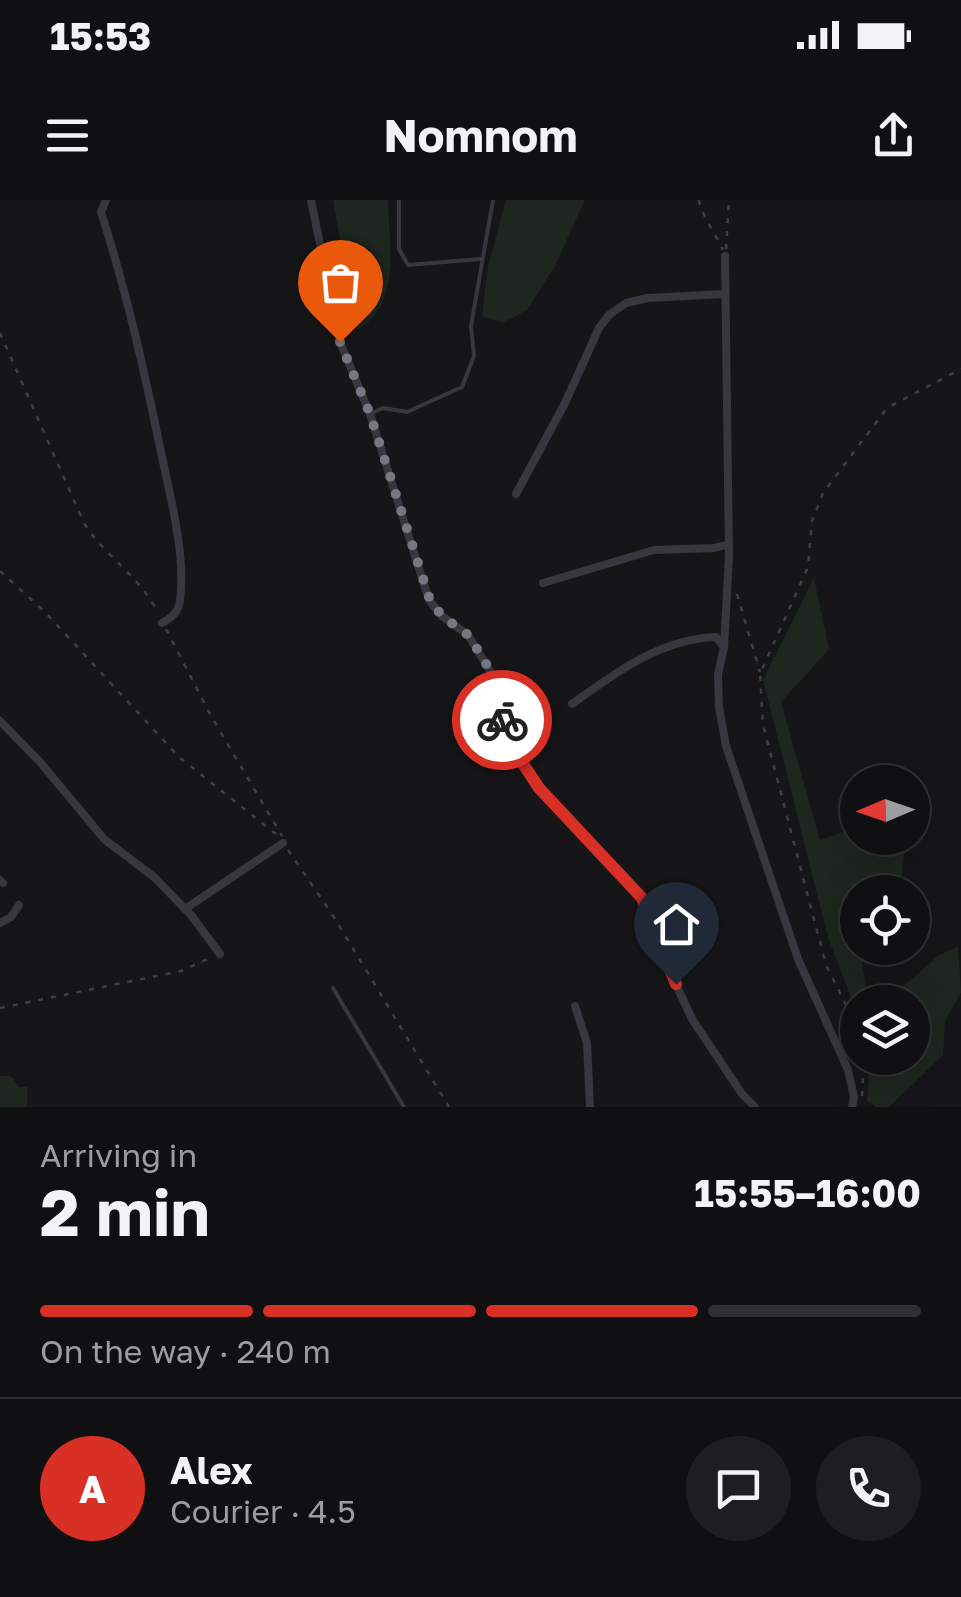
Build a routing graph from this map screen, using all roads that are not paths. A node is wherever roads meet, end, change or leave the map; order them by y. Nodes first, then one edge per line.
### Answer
1 (106, 200) edge
2 (311, 200) edge
3 (399, 200) edge
4 (493, 200) edge
5 (725, 256) road end
6 (482, 259) junction
7 (725, 294) junction
8 (370, 414) junction
9 (516, 494) dead end
10 (730, 544) junction
11 (543, 583) dead end
12 (162, 623) road end
13 (724, 647) junction
14 (572, 704) dead end
15 (0, 721) edge
16 (284, 843) road end
17 (19, 905) dead end
18 (185, 909) junction
19 (0, 924) edge
20 (220, 954) road end
21 (333, 988) dead end
22 (575, 1006) dead end
23 (404, 1107) edge
24 (590, 1107) edge
25 (755, 1107) edge
26 (855, 1107) edge

1 - 12 street
2 - 8 street
3 - 6 lane
4 - 6 lane
5 - 7 street
6 - 8 lane
7 - 9 street
7 - 10 street
8 - 25 street
10 - 11 street
10 - 13 street
13 - 14 street
13 - 26 street
15 - 18 street
16 - 18 street
17 - 19 street
18 - 20 street
21 - 23 lane
22 - 24 street

